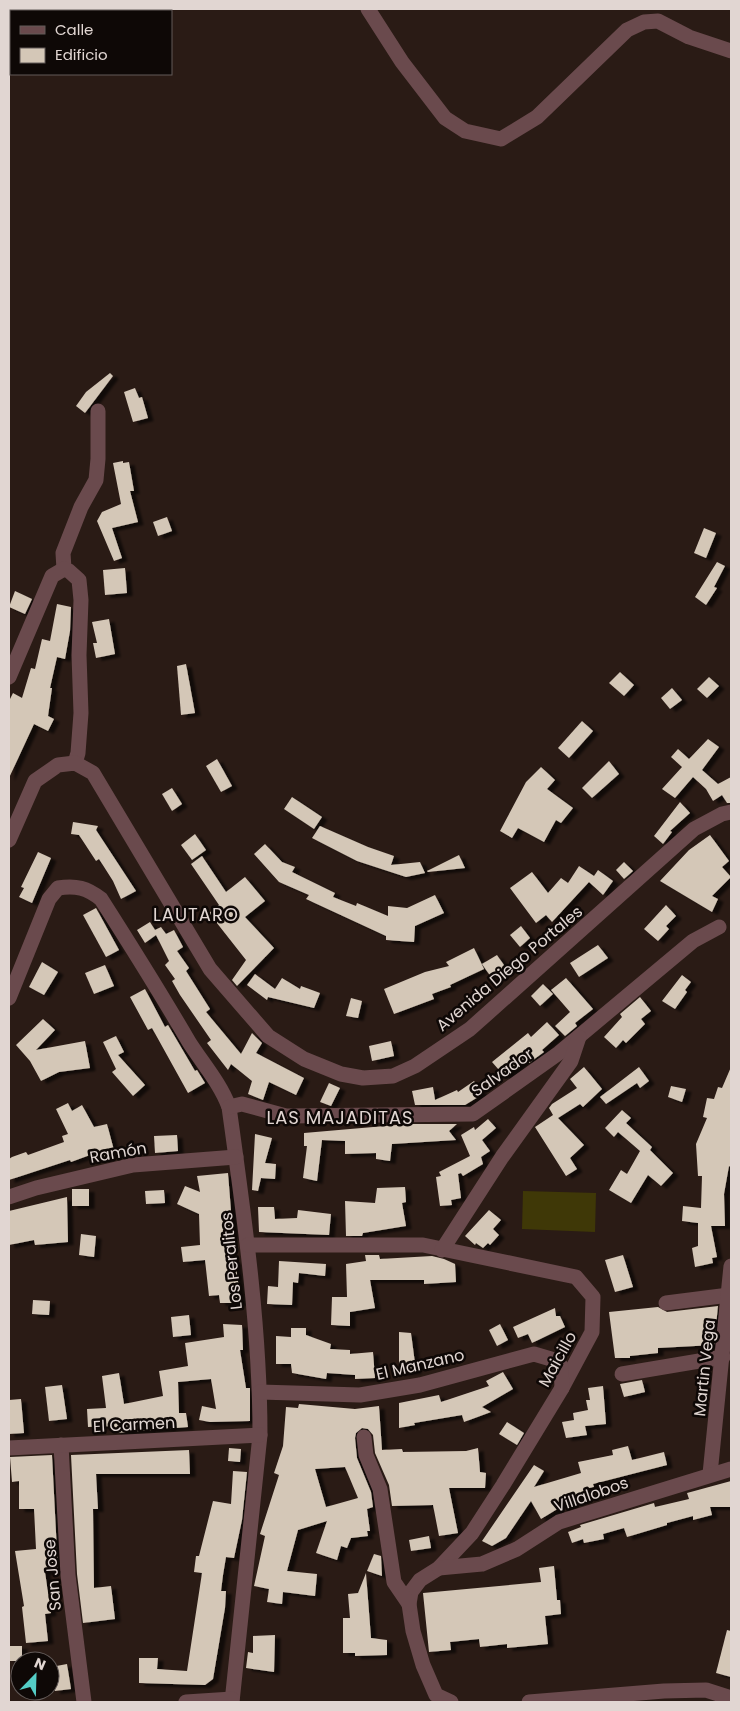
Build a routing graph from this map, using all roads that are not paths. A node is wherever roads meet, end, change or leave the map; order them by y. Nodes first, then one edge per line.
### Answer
1 (368, 9) edge
2 (731, 51) edge
3 (98, 411) dead end
4 (64, 569) junction
5 (9, 677) edge
6 (75, 763) junction
7 (731, 812) edge
8 (9, 840) edge
9 (719, 928) dead end
10 (9, 998) edge
11 (580, 1037) junction
12 (229, 1107) junction
13 (236, 1157) junction
14 (9, 1197) edge
15 (248, 1245) junction
16 (442, 1250) junction
17 (731, 1266) edge
18 (729, 1295) junction
19 (666, 1303) dead end
20 (723, 1357) junction
21 (622, 1374) dead end
22 (562, 1388) junction
23 (260, 1392) junction
24 (260, 1435) junction
25 (364, 1437) dead end
26 (61, 1445) junction
27 (9, 1448) edge
28 (731, 1469) edge
29 (710, 1474) junction
30 (439, 1568) junction
31 (409, 1604) junction
32 (635, 1697) edge
33 (664, 1697) edge
34 (727, 1699) edge
35 (232, 1701) edge
36 (84, 1702) edge
37 (186, 1702) edge
38 (451, 1702) edge
39 (529, 1702) edge

1 - 2 street
3 - 4 street
4 - 5 street
4 - 6 street
6 - 7 street, Avenida Diego Portales
6 - 8 street
9 - 11 street, Salvador
10 - 12 street, Los Peralitos
11 - 12 street, Salvador
11 - 16 street, Salvador
12 - 13 street, Los Peralitos
13 - 14 street, Ramón
13 - 15 street, Los Peralitos
15 - 16 street, Maicillo
15 - 23 street, Los Peralitos
16 - 22 street, Maicillo
17 - 18 street, Martin Vega
18 - 19 street
18 - 20 street, Martin Vega
20 - 21 street
20 - 29 street, Martin Vega
22 - 23 street, El Manzano
22 - 30 street, Maicillo
23 - 24 street, Los Peralitos
24 - 26 street, El Carmen
24 - 35 street, Los Peralitos
25 - 31 street
26 - 27 street, El Carmen
26 - 36 street, San Jose
28 - 29 street, Villalobos
29 - 30 street, Villalobos
30 - 31 street, Maicillo
31 - 38 street
32 - 33 street
32 - 39 street
33 - 34 street
35 - 37 street

